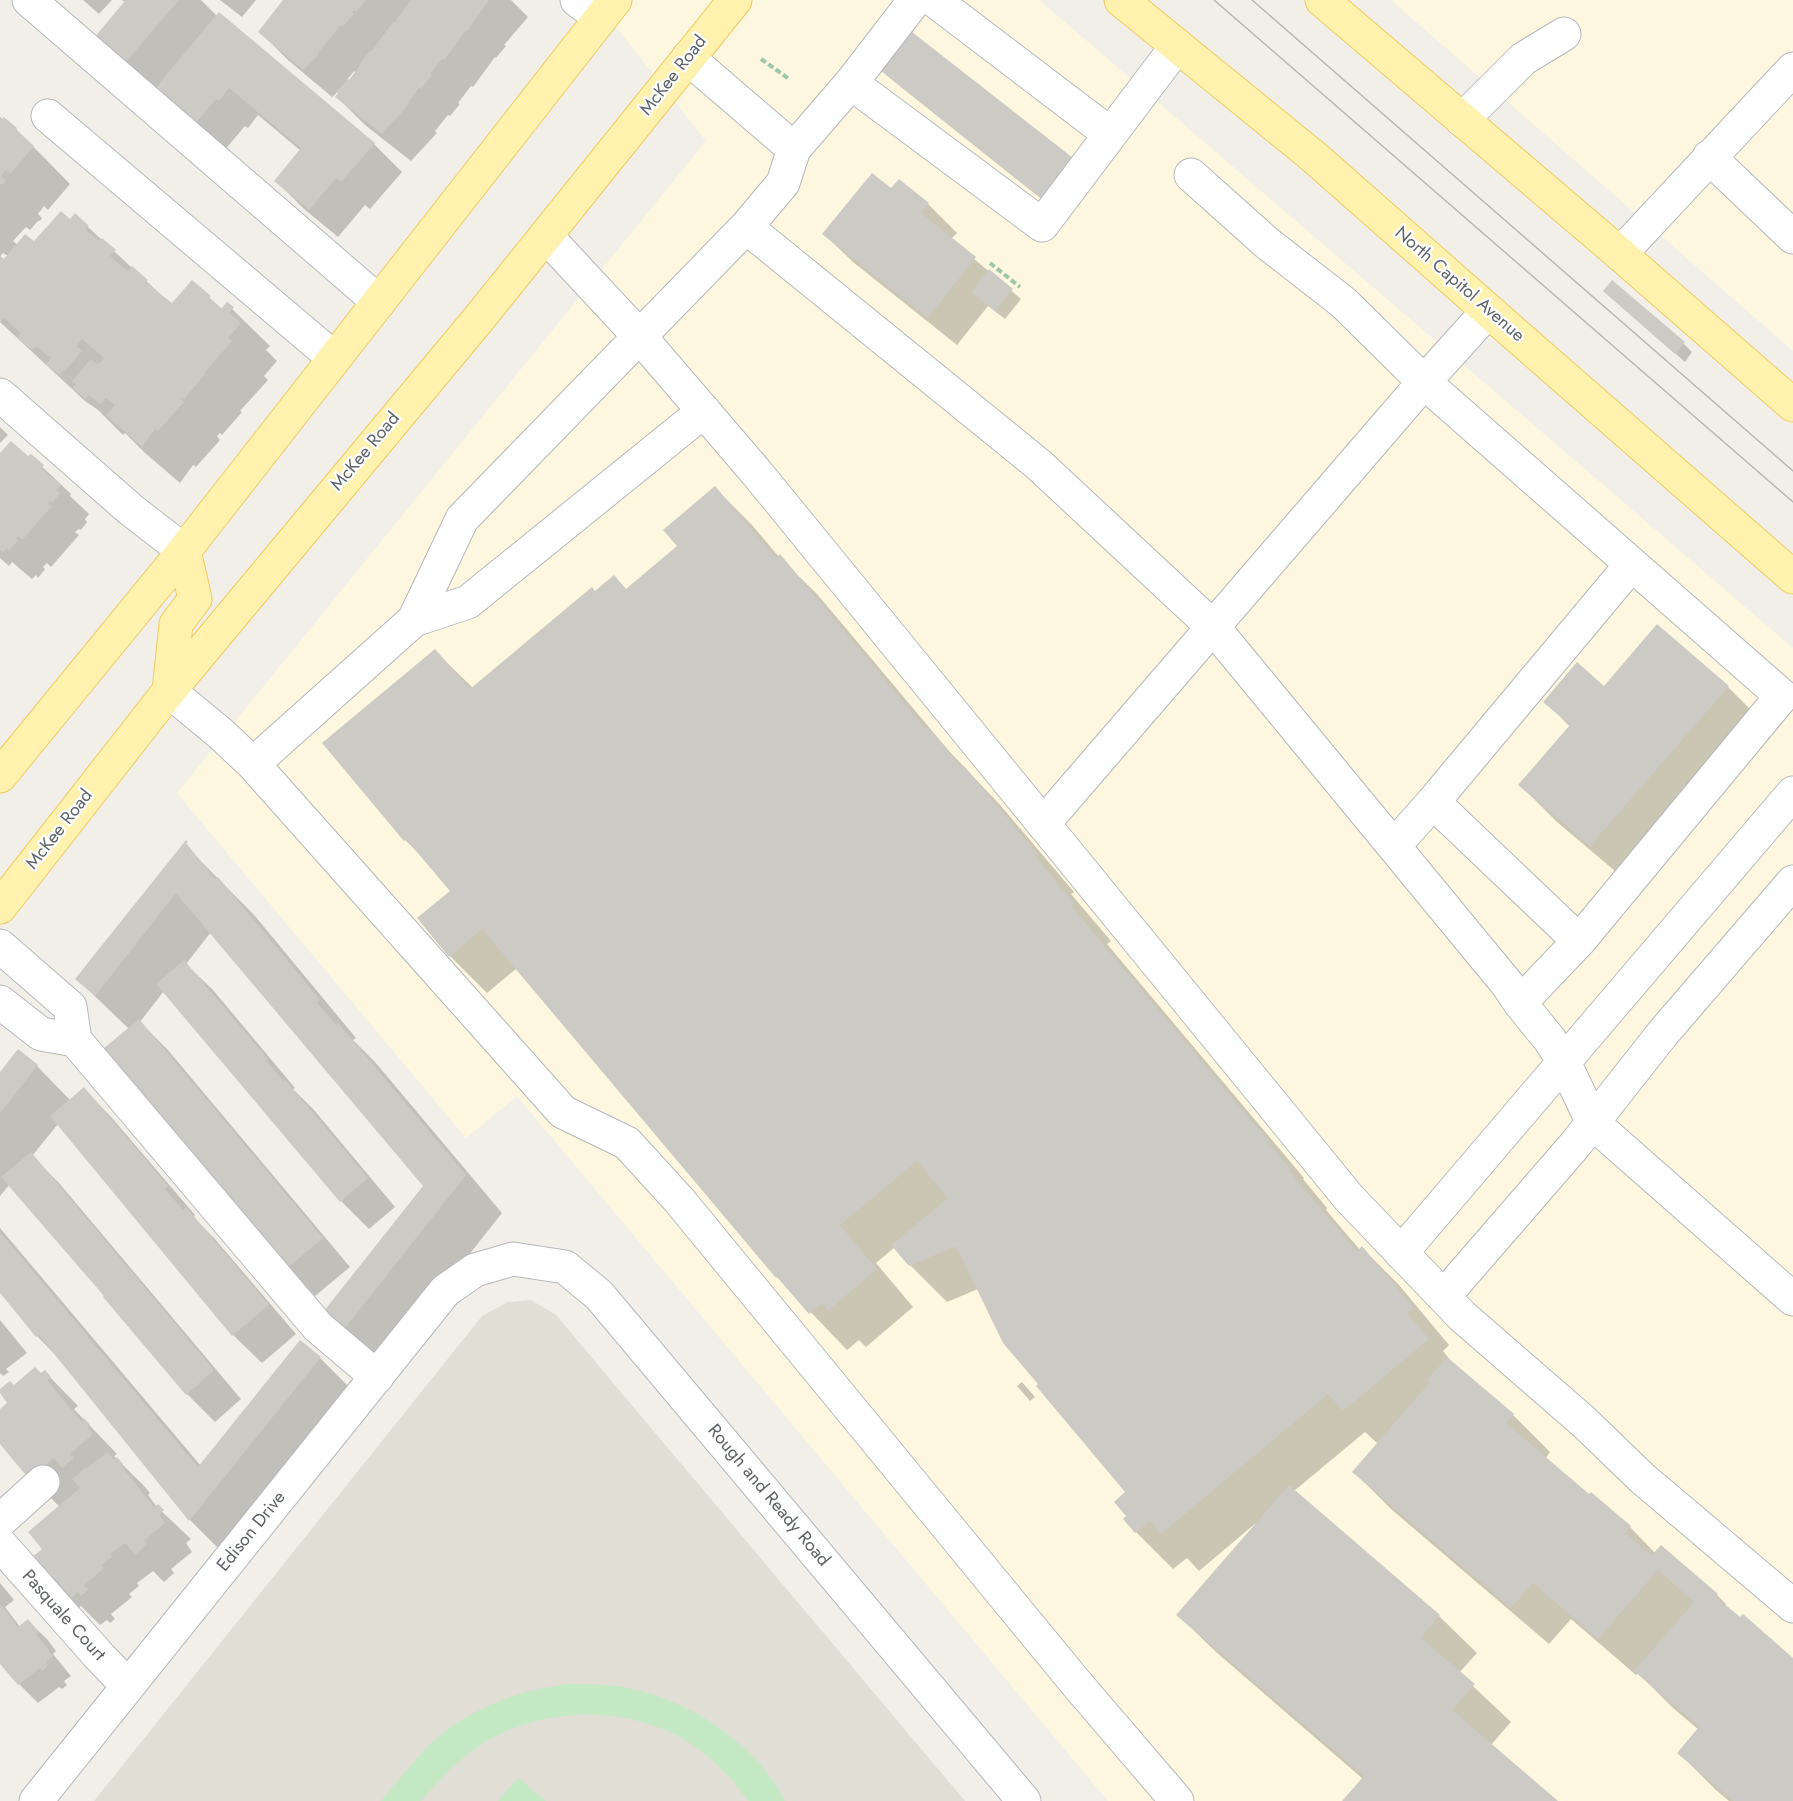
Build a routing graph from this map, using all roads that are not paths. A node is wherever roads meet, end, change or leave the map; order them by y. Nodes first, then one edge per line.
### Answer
1 (29, 0) edge
2 (735, 0) edge
3 (915, 0) edge
4 (934, 0) edge
5 (1121, 0) edge
6 (1322, 0) edge
7 (598, 6) edge
8 (1564, 34) dead end
9 (1177, 46) junction
10 (688, 58) junction
11 (1793, 69) edge
12 (851, 83) junction
13 (48, 116) dead end
14 (1462, 120) junction
15 (1110, 134) junction
16 (794, 150) junction
17 (1709, 157) junction
18 (1191, 175) dead end
19 (746, 227) junction
20 (546, 236) junction
21 (1793, 237) edge
22 (1620, 254) junction
23 (379, 302) junction
24 (1488, 311) junction
25 (640, 338) junction
26 (334, 358) junction
27 (1424, 382) junction
28 (0, 395) edge
29 (1793, 405) edge
30 (704, 411) junction
31 (184, 551) junction
32 (1631, 565) junction
33 (1793, 576) edge
34 (414, 620) junction
35 (1213, 627) junction
36 (169, 691) junction
37 (253, 764) junction
38 (0, 776) edge
39 (1793, 793) edge
40 (1433, 802) junction
41 (1043, 824) junction
42 (1394, 846) junction
43 (1793, 882) edge
44 (0, 907) edge
45 (1579, 941) junction
46 (0, 946) edge
47 (0, 1002) edge
48 (1520, 1003) junction
49 (75, 1040) junction
50 (1564, 1062) junction
51 (1593, 1122) junction
52 (1401, 1253) junction
53 (475, 1270) joint
54 (1444, 1296) junction
55 (1793, 1299) edge
56 (376, 1377) junction
57 (43, 1482) dead end
58 (0, 1521) edge
59 (0, 1544) edge
60 (1793, 1606) edge
61 (128, 1686) junction
62 (36, 1801) edge
63 (1024, 1801) edge
64 (1177, 1801) edge

1 - 23 street
2 - 10 main road, McKee Road
3 - 12 street
4 - 15 street
5 - 9 main road, North Capitol Avenue
6 - 14 main road
7 - 23 main road
8 - 14 street
9 - 15 street
9 - 24 main road, North Capitol Avenue
10 - 16 street
10 - 20 main road, McKee Road
11 - 17 street
12 - 15 street
12 - 16 street
13 - 26 street
14 - 22 main road
16 - 19 street
17 - 21 street
17 - 22 street
18 - 27 street
19 - 25 street
19 - 35 street
20 - 25 street
20 - 36 main road, McKee Road
22 - 29 main road
23 - 26 main road
24 - 27 street
24 - 33 main road, North Capitol Avenue
25 - 30 street
25 - 34 street
26 - 31 main road
27 - 32 street
27 - 35 street
28 - 31 street
30 - 34 street
30 - 41 street
31 - 36 main road
31 - 38 main road
32 - 40 street
32 - 45 street
34 - 37 street
35 - 41 street
35 - 42 street
36 - 37 street
36 - 44 main road, McKee Road
37 - 64 street
39 - 50 street
40 - 42 street
40 - 45 street
41 - 52 street
42 - 48 street
43 - 51 street
45 - 48 street
46 - 49 street
47 - 49 street
48 - 50 street
49 - 56 street
50 - 51 street
50 - 52 street
51 - 54 street
51 - 55 street
52 - 54 street
53 - 56 street, Edison Drive
53 - 63 street, Rough and Ready Road
54 - 60 street
56 - 61 street, Edison Drive
57 - 58 street
59 - 61 street, Pasquale Court
61 - 62 street, Edison Drive

